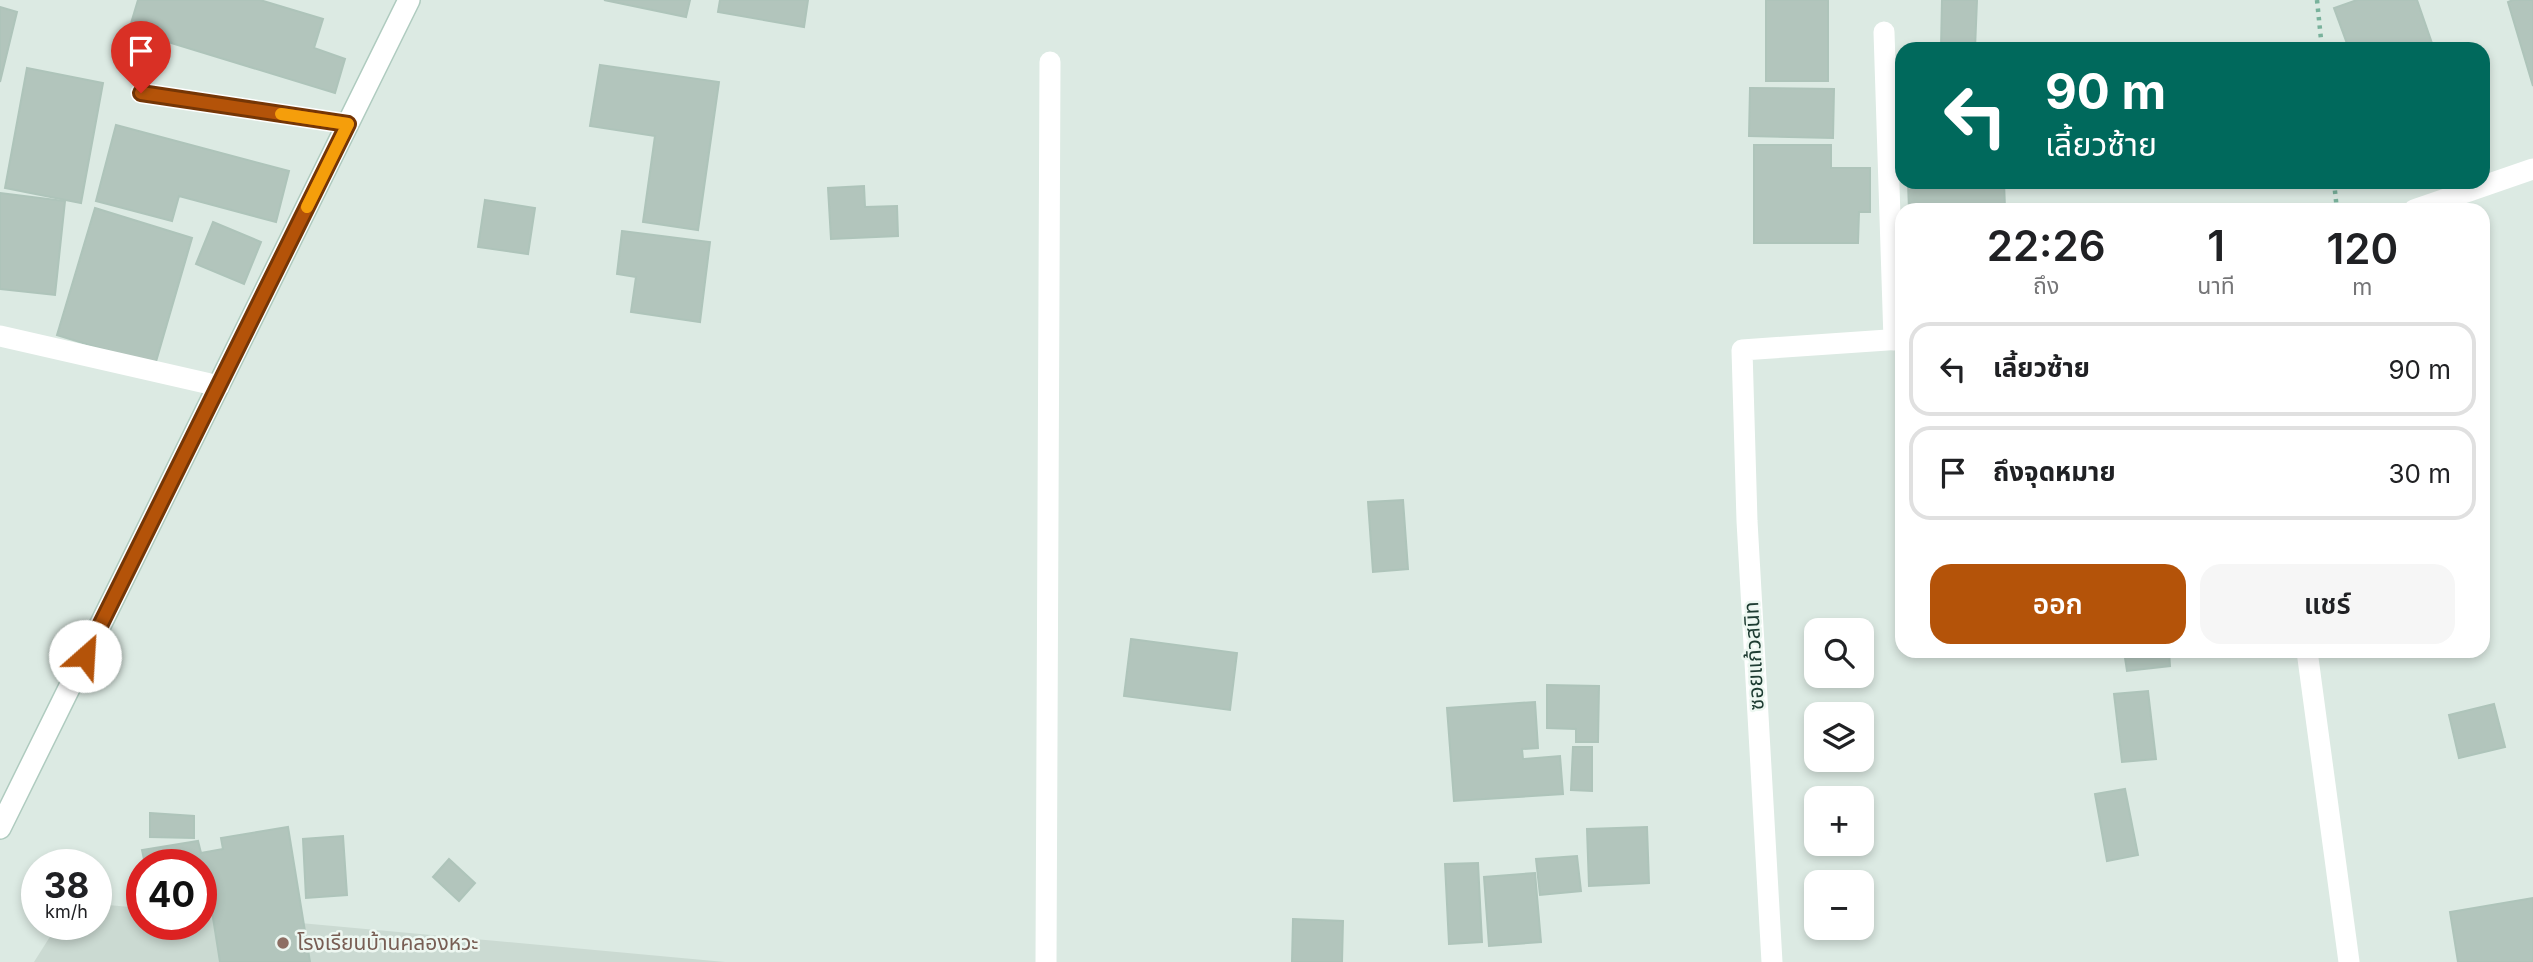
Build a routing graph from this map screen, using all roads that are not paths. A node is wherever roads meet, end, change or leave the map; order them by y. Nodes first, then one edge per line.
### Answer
1 (409, 0) edge
2 (1884, 32) dead end
3 (1050, 62) dead end
4 (141, 93) dead end
5 (348, 124) junction
6 (2533, 169) edge
7 (2490, 184) edge
8 (2475, 189) edge
9 (2434, 203) edge
10 (1895, 274) edge
11 (0, 336) edge
12 (1895, 340) edge
13 (219, 386) junction
14 (2308, 658) edge
15 (0, 828) edge
16 (1046, 962) edge
17 (1772, 962) edge
18 (2349, 962) edge

1 - 5 street
2 - 10 street
3 - 16 street
4 - 5 street
5 - 13 street
6 - 7 street
8 - 9 street
11 - 13 street
12 - 17 street, ซอยแก้วสนิท
13 - 15 street
14 - 18 street

